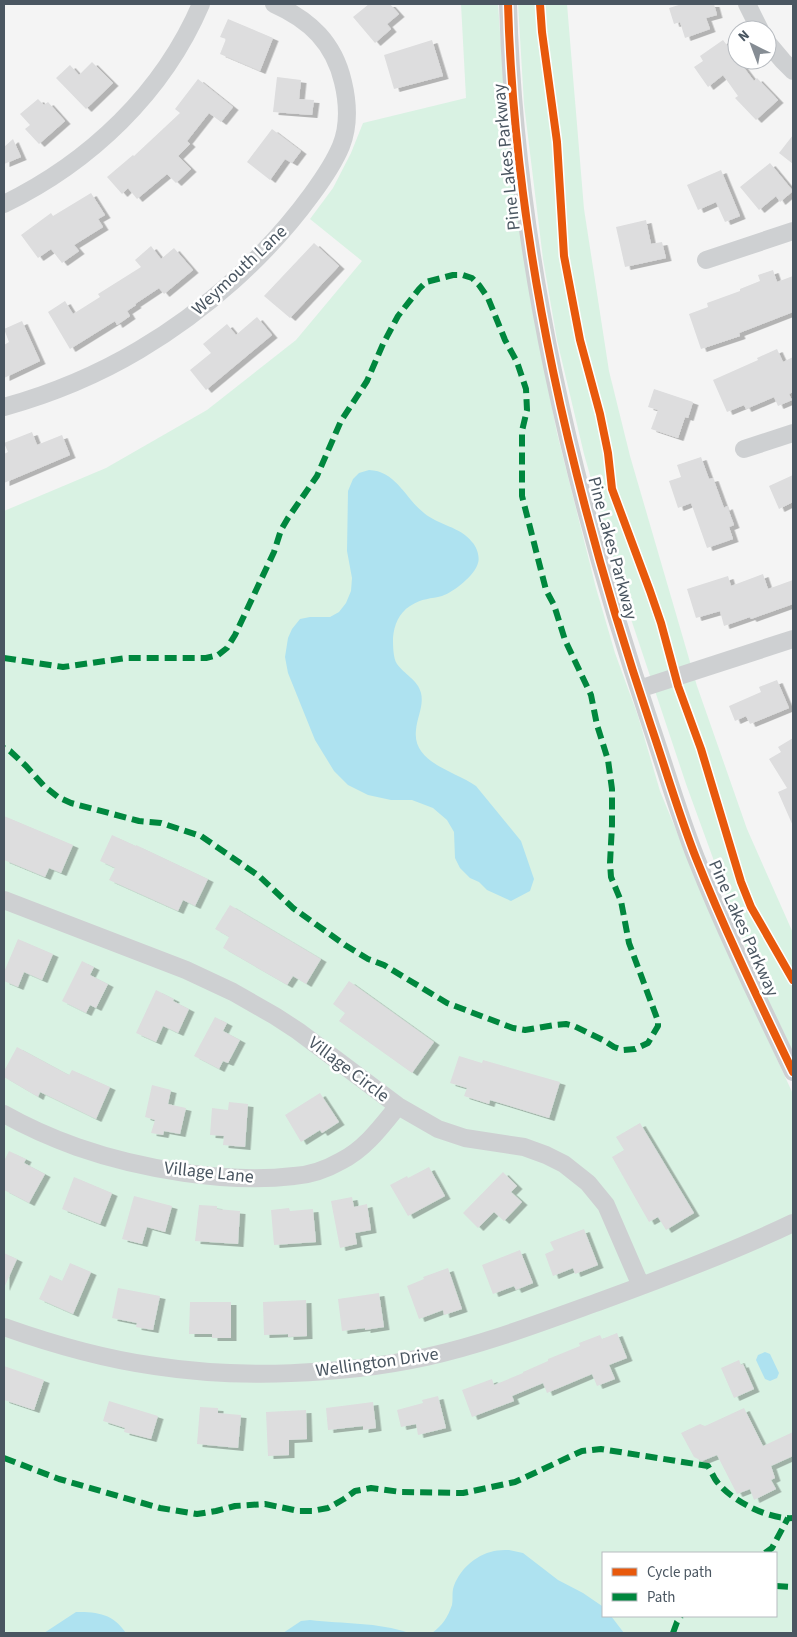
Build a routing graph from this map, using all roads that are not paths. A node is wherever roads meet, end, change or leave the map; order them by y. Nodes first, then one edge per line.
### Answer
1 (201, 4) edge
2 (274, 4) edge
3 (508, 4) edge
4 (747, 4) edge
5 (755, 20) edge
6 (777, 54) edge
7 (793, 71) edge
8 (4, 204) edge
9 (793, 231) edge
10 (706, 260) dead end
11 (4, 408) edge
12 (793, 433) edge
13 (744, 449) dead end
14 (793, 640) edge
15 (639, 689) junction
16 (4, 900) edge
17 (793, 1072) edge
18 (398, 1106) junction
19 (4, 1114) edge
20 (793, 1223) edge
21 (641, 1286) junction
22 (4, 1327) edge

1 - 8 street
2 - 11 street, Weymouth Lane
3 - 15 street, Pine Lakes Parkway
4 - 5 street
6 - 7 street
9 - 10 street
12 - 13 street
14 - 15 street
15 - 17 street, Pine Lakes Parkway
16 - 18 street, Village Circle
18 - 19 street, Village Lane
18 - 21 street, Village Circle
20 - 21 street, Wellington Drive
21 - 22 street, Wellington Drive

